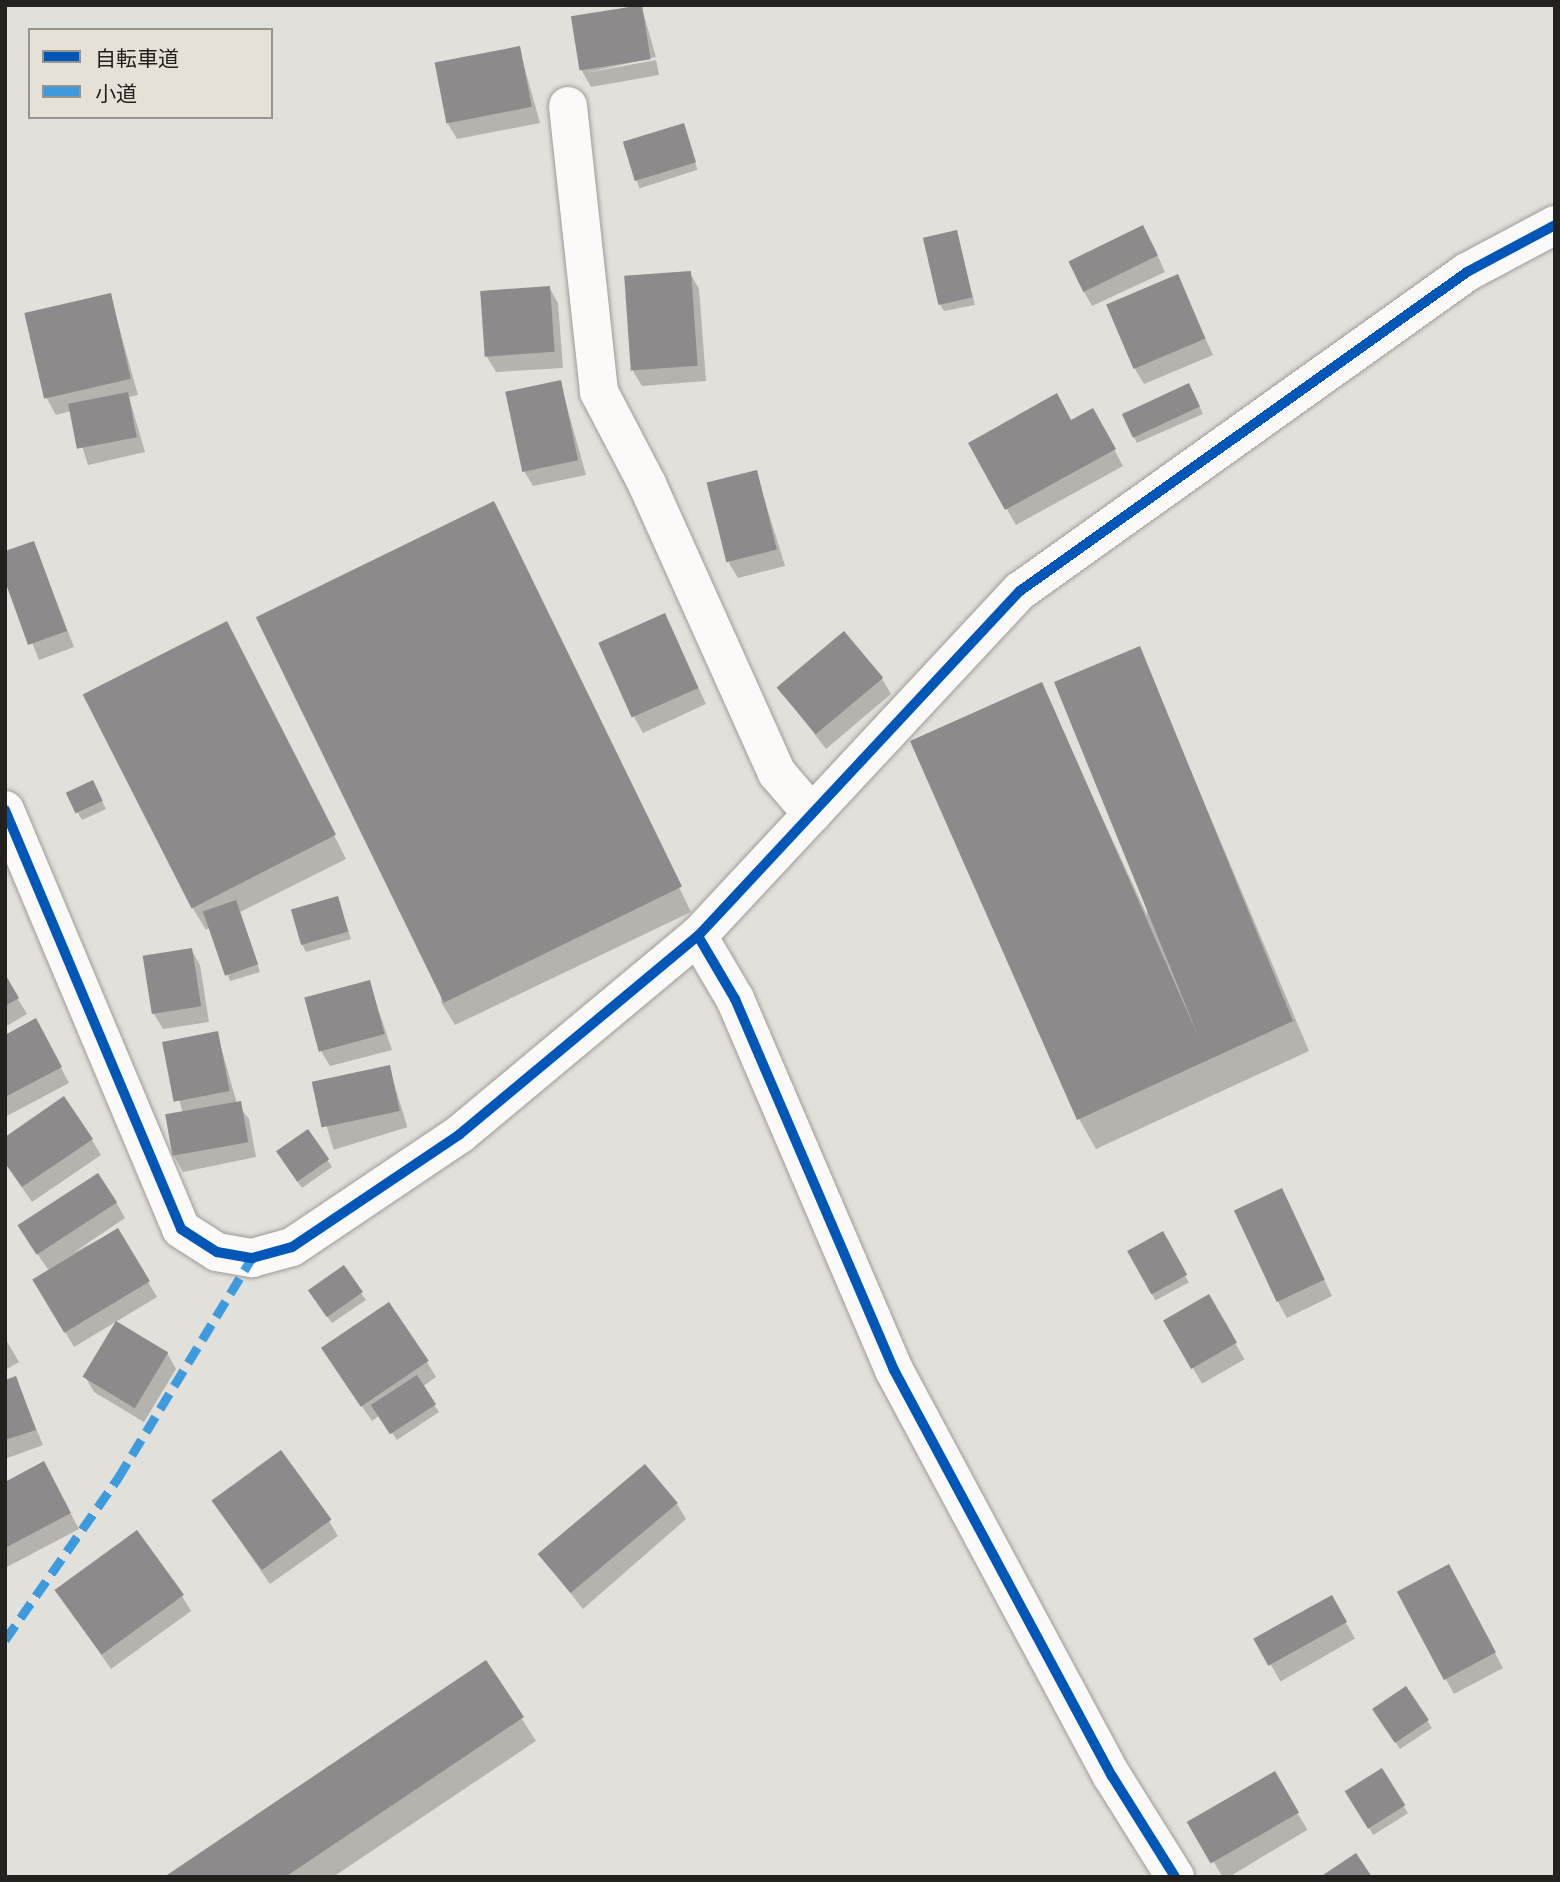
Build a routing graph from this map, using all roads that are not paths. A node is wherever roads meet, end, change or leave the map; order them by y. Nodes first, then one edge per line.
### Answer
1 (568, 106) dead end
2 (1555, 225) edge
3 (5, 810) edge
4 (812, 814) junction
5 (698, 936) junction
6 (1175, 1877) edge

1 - 4 street
2 - 4 street
3 - 5 street
4 - 5 street
5 - 6 street

